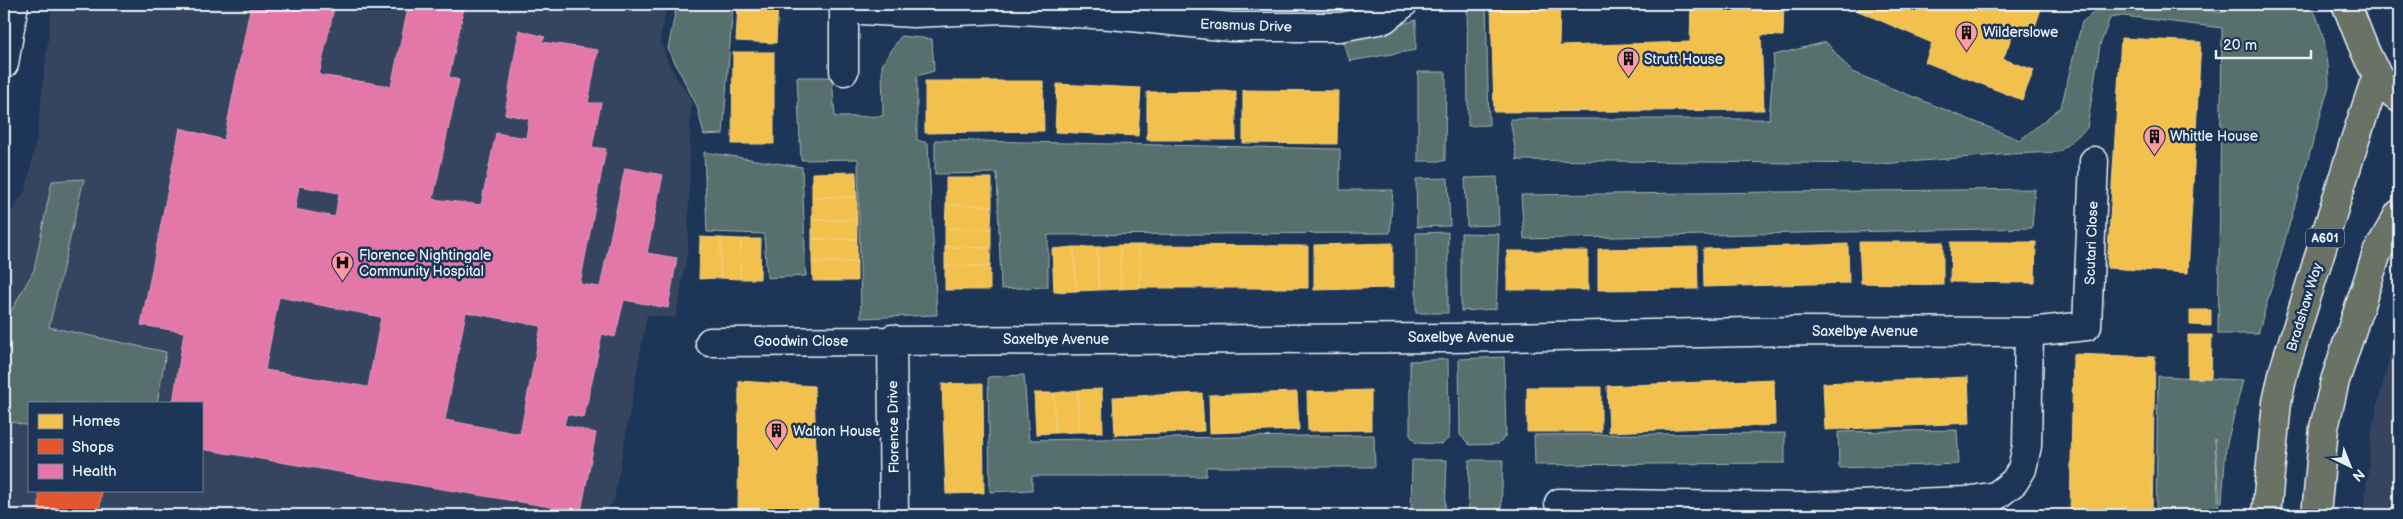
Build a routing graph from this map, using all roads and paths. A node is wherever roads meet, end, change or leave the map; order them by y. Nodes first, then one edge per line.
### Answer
1 (14, 4) edge
2 (1403, 4) edge
3 (2346, 4) edge
4 (2368, 4) edge
5 (844, 6) edge
6 (2362, 39) junction
7 (4, 64) edge
8 (844, 71) dead end
9 (2377, 75) junction
10 (2399, 98) edge
11 (2094, 161) dead end
12 (2399, 214) edge
13 (2087, 326) joint
14 (2029, 332) junction
15 (892, 340) junction
16 (710, 342) dead end
17 (1559, 503) dead end
18 (894, 515) edge
19 (2266, 515) edge
20 (2316, 515) edge

1 - 7 street
2 - 5 street, Erasmus Drive
3 - 6 main road
4 - 6 main road
5 - 8 street, Erasmus Drive
6 - 9 main road
9 - 10 main road
9 - 19 main road, Bradshaw Way / A601
11 - 13 street, Scutari Close
12 - 20 main road
13 - 14 street, Saxelbye Avenue
14 - 15 street, Saxelbye Avenue
14 - 17 street
15 - 16 street, Goodwin Close
15 - 18 street, Florence Drive

